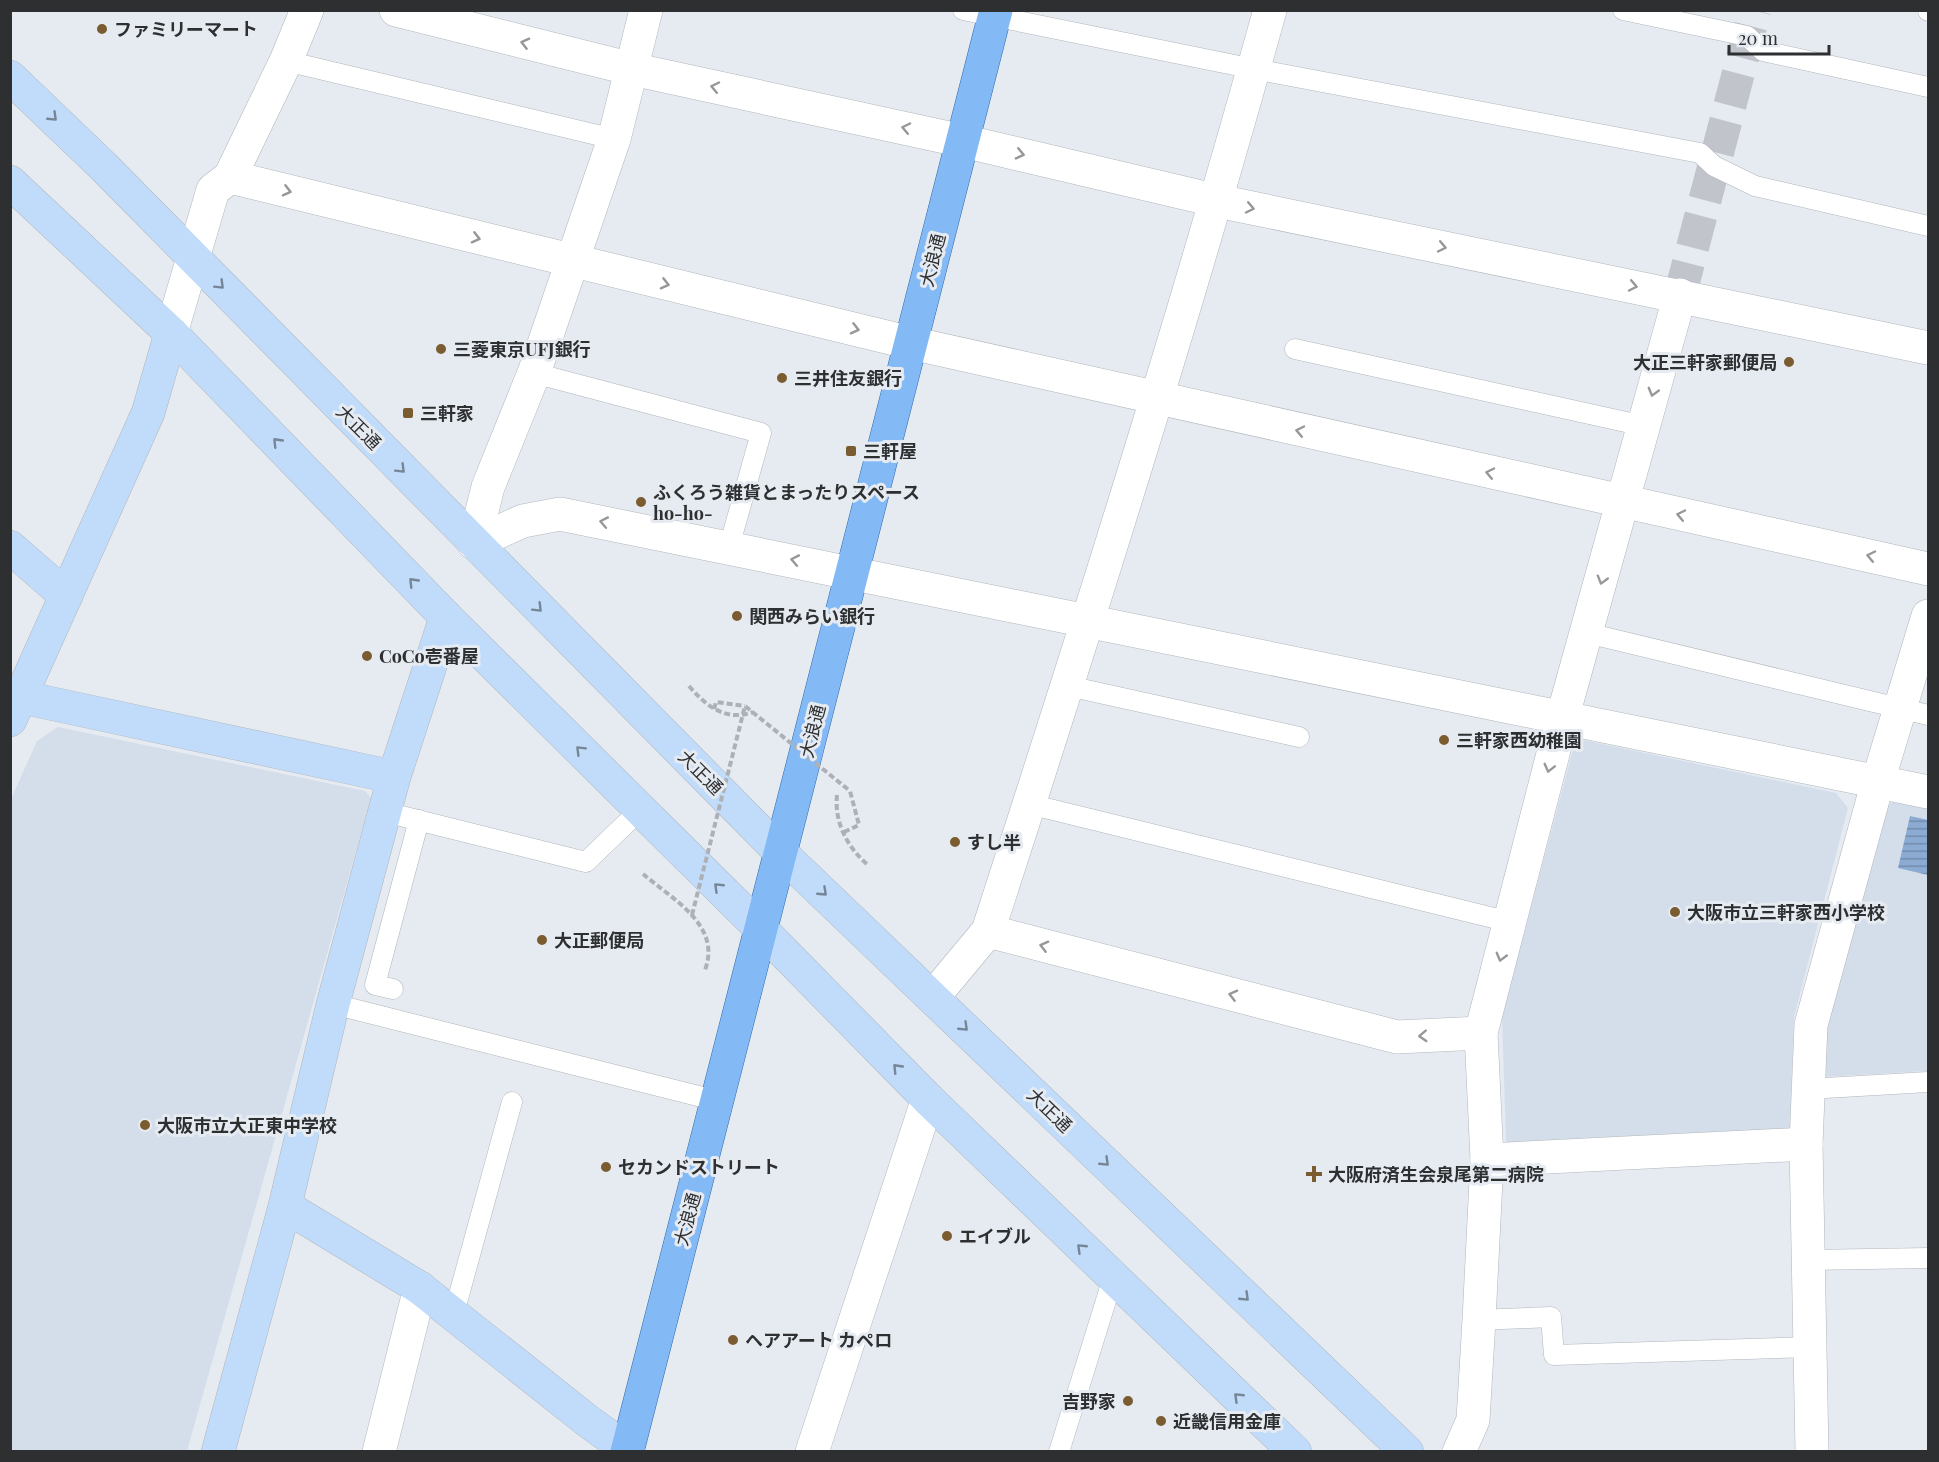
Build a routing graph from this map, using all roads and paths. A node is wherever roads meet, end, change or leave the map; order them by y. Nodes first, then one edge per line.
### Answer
1 (307, 10) edge
2 (396, 10) edge
3 (646, 10) edge
4 (963, 10) edge
5 (1270, 10) edge
6 (1623, 10) edge
7 (996, 13) edge
8 (477, 20) edge
9 (286, 61) junction
10 (632, 69) junction
11 (1254, 69) junction
12 (10, 77) edge
13 (1929, 87) edge
14 (614, 139) junction
15 (963, 141) junction
16 (230, 177) junction
17 (10, 182) edge
18 (1218, 201) junction
19 (1929, 226) edge
20 (193, 258) junction
21 (572, 261) junction
22 (1680, 295) junction
23 (171, 333) junction
24 (911, 343) junction
25 (1929, 348) edge
26 (1294, 349) dead end
27 (534, 373) junction
28 (1159, 399) junction
29 (1644, 426) junction
30 (1624, 502) junction
31 (474, 543) junction
32 (10, 547) edge
33 (729, 547) junction
34 (1929, 569) edge
35 (852, 572) junction
36 (66, 596) junction
37 (446, 616) junction
38 (1929, 616) edge
39 (1089, 621) junction
40 (1587, 633) junction
41 (690, 686) dead end
42 (1068, 686) junction
43 (746, 706) junction
44 (16, 709) edge
45 (714, 709) junction
46 (753, 712) dead end
47 (1914, 712) edge
48 (1562, 718) junction
49 (1299, 737) dead end
50 (394, 777) junction
51 (1878, 781) junction
52 (1929, 792) edge
53 (837, 795) dead end
54 (1029, 804) junction
55 (640, 810) junction
56 (385, 812) junction
57 (419, 820) junction
58 (844, 832) junction
59 (780, 852) junction
60 (868, 866) dead end
61 (643, 874) dead end
62 (692, 915) junction
63 (1510, 922) junction
64 (760, 928) junction
65 (988, 932) junction
66 (705, 970) dead end
67 (393, 989) dead end
68 (933, 997) junction
69 (333, 1004) junction
70 (1481, 1034) junction
71 (1929, 1082) edge
72 (1808, 1089) junction
73 (928, 1099) junction
74 (718, 1101) junction
75 (512, 1102) dead end
76 (1806, 1144) junction
77 (1487, 1160) junction
78 (285, 1206) junction
79 (1929, 1258) edge
80 (1808, 1260) junction
81 (1113, 1278) junction
82 (420, 1288) junction
83 (454, 1313) junction
84 (1479, 1320) junction
85 (1810, 1347) junction
86 (628, 1451) edge
87 (218, 1452) edge
88 (379, 1452) edge
89 (812, 1452) edge
90 (1059, 1452) edge
91 (1295, 1452) edge
92 (1407, 1452) edge
93 (1459, 1452) edge
94 (1812, 1452) edge

1 - 9 street
2 - 8 street
3 - 10 street
4 - 7 lane
5 - 11 street
6 - 13 lane
7 - 11 lane
7 - 15 main road, 大浪通
10 -> 8 street
9 - 14 lane
9 - 16 street
10 - 14 street
15 -> 10 street
11 - 18 street
11 - 19 lane
12 -> 20 main road, 大正通
14 - 21 street
15 -> 18 street
15 - 24 main road, 大浪通
16 - 20 street
16 -> 21 street
17 - 23 main road
18 -> 22 street
18 - 28 street
20 - 23 street
20 -> 31 main road, 大正通
21 -> 24 street
21 - 27 street
22 - 25 street
22 -> 29 street
23 - 36 main road
37 -> 23 main road
24 - 28 street
24 - 35 main road, 大浪通
26 - 29 lane
27 - 31 street
27 - 33 lane
30 -> 28 street
28 - 39 street
29 - 30 street
34 -> 30 street
30 -> 40 street
33 -> 31 street
31 -> 59 main road, 大正通
32 - 36 main road
35 -> 33 street
35 - 39 street
35 - 59 main road, 大浪通
36 - 44 main road
37 - 50 main road
55 -> 37 main road
38 - 47 street
39 - 42 street
39 - 48 street
40 - 47 lane
40 - 48 street
41 - 45 path
42 - 49 lane
42 - 54 street
43 - 45 path
43 - 58 path, bridge
43 - 62 path, bridge
44 - 50 main road
45 - 46 path, bridge
47 - 51 street
48 - 51 street
48 -> 63 street
50 - 56 main road
51 - 52 street
51 - 72 street
53 - 58 path
54 - 63 lane
54 - 65 street
55 - 57 lane
64 -> 55 main road
56 - 57 lane
56 - 69 main road
57 - 67 lane
58 - 60 path
59 - 64 main road, 大浪通
59 -> 68 main road, 大正通
61 - 62 path
62 - 66 path
63 -> 70 street
73 -> 64 main road
64 - 74 main road, 大浪通
65 - 68 street
70 -> 65 street
68 -> 92 main road, 大正通
69 - 74 lane
69 - 78 main road
70 - 77 street
71 - 72 lane
72 - 76 street
81 -> 73 main road
73 - 89 street
74 - 86 main road, 大浪通
75 - 83 lane
76 - 77 street
76 - 80 street
77 - 84 street
78 - 82 main road
78 - 87 main road
79 - 80 lane
80 - 85 street
81 - 90 lane
91 -> 81 main road
82 - 83 main road
82 - 88 street
83 - 86 main road
84 - 85 lane
84 - 93 street
85 - 94 street

